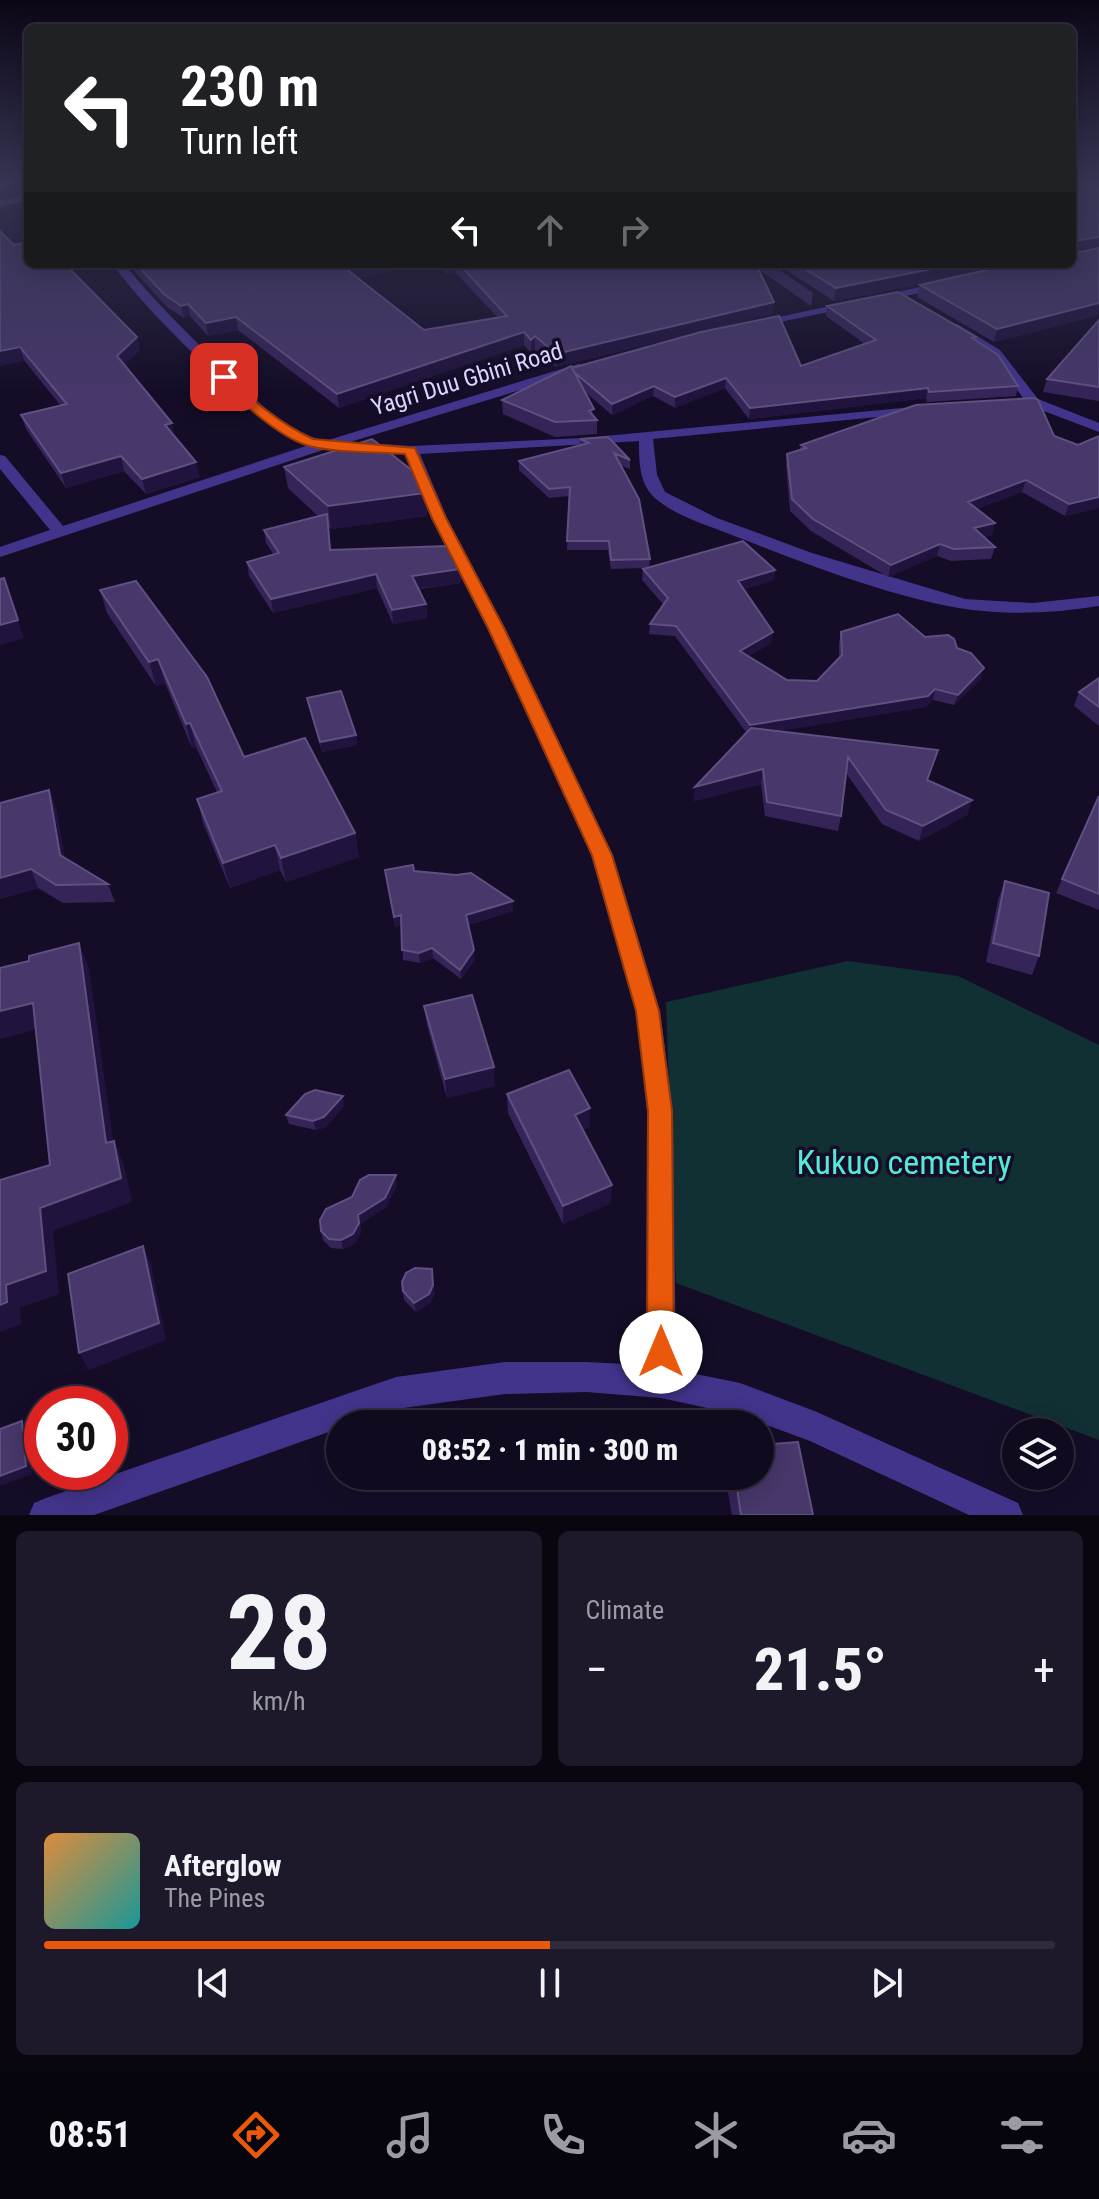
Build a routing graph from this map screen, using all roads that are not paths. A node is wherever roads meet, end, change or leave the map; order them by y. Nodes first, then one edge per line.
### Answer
1 (122, 268) edge
2 (955, 283) edge
3 (898, 294) junction
4 (912, 303) edge
5 (940, 319) edge
6 (740, 326) edge
7 (591, 364) edge
8 (940, 407) edge
9 (1099, 428) edge
10 (646, 437) junction
11 (325, 445) junction
12 (411, 450) junction
13 (0, 459) edge
14 (61, 534) junction
15 (0, 552) edge
16 (1099, 601) edge
17 (661, 1382) junction
18 (46, 1515) edge
19 (1006, 1515) edge

1 - 11 street
2 - 3 street
3 - 4 street
3 - 6 street
5 - 9 street
7 - 11 street, Yagri Duu Gbini Road
8 - 10 street
10 - 12 street
10 - 16 street
11 - 12 street
11 - 14 street, Yagri Duu Gbini Road
12 - 17 street
13 - 14 street
14 - 15 street, Yagri Duu Gbini Road
17 - 18 street
17 - 19 street

